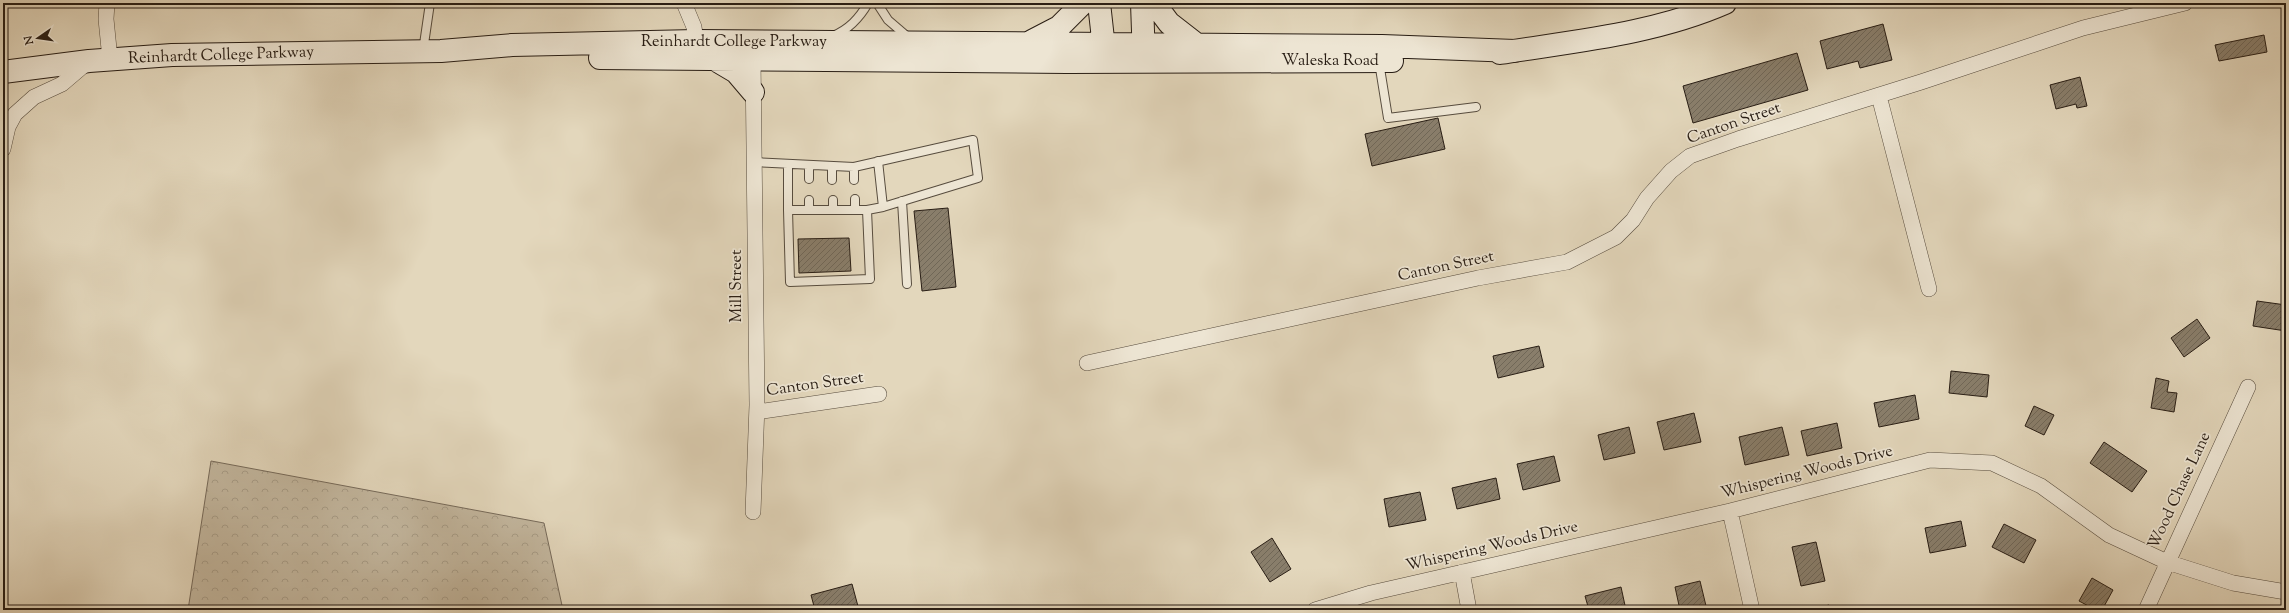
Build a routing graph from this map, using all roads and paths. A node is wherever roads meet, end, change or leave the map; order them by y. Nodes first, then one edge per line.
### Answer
1 (107, 3) edge
2 (430, 3) edge
3 (684, 3) edge
4 (868, 3) edge
5 (877, 3) edge
6 (1083, 3) edge
7 (1099, 3) edge
8 (1142, 3) edge
9 (1154, 3) edge
10 (1725, 3) edge
11 (2185, 3) edge
12 (696, 42) junction
13 (915, 42) junction
14 (1027, 43) junction
15 (1196, 44) junction
16 (432, 51) junction
17 (819, 51) junction
18 (1515, 51) junction
19 (1105, 53) junction
20 (1144, 53) junction
21 (714, 58) junction
22 (753, 59) junction
23 (99, 60) junction
24 (1379, 61) junction
25 (3, 72) edge
26 (753, 92) junction
27 (1879, 96) junction
28 (1476, 107) dead end
29 (3, 149) edge
30 (878, 161) junction
31 (754, 162) junction
32 (788, 164) junction
33 (808, 165) junction
34 (832, 166) junction
35 (854, 167) junction
36 (809, 179) dead end
37 (832, 180) dead end
38 (854, 180) dead end
39 (855, 199) dead end
40 (809, 200) dead end
41 (833, 200) dead end
42 (902, 201) junction
43 (883, 207) junction
44 (833, 209) junction
45 (855, 209) junction
46 (788, 210) junction
47 (809, 210) junction
48 (867, 210) junction
49 (907, 284) dead end
50 (1929, 289) dead end
51 (1087, 363) dead end
52 (2248, 388) dead end
53 (879, 394) dead end
54 (757, 412) junction
55 (1730, 511) junction
56 (753, 512) dead end
57 (2167, 562) junction
58 (1462, 572) junction
59 (2286, 592) edge
60 (1316, 610) edge
61 (1469, 610) edge
62 (1752, 610) edge
63 (2146, 610) edge

1 - 23 street
2 - 16 lane
3 - 12 street
4 - 17 lane
5 - 13 lane
6 - 14 main road
7 - 19 main road
8 - 20 main road
9 - 15 main road
10 - 18 main road, Waleska Road
11 - 27 street, Canton Street
12 - 16 main road, Reinhardt College Parkway
12 - 17 main road, Reinhardt College Parkway
13 - 14 main road, Reinhardt College Parkway
13 - 17 main road, Reinhardt College Parkway
14 - 19 main road, Reinhardt College Parkway
15 - 18 main road, Waleska Road
15 - 20 main road, Waleska Road
16 - 21 main road, Reinhardt College Parkway
16 - 23 main road, Reinhardt College Parkway
17 - 19 main road
17 - 22 main road, Reinhardt College Parkway
18 - 24 main road, Waleska Road
19 - 20 main road
20 - 24 main road, Waleska Road
21 - 22 main road, Reinhardt College Parkway
21 - 26 main road
22 - 26 street, Mill Street
23 - 25 main road, Reinhardt College Parkway
23 - 29 street
24 - 28 lane
26 - 31 street, Mill Street
27 - 50 street
27 - 51 street, Canton Street
30 - 35 lane
30 - 42 lane
30 - 43 lane
31 - 32 lane
31 - 54 street, Mill Street
32 - 33 lane
32 - 46 lane
33 - 34 lane
33 - 36 lane
34 - 35 lane
34 - 37 lane
35 - 38 lane
39 - 45 lane
40 - 47 lane
41 - 44 lane
42 - 43 lane
42 - 49 lane
43 - 48 lane
44 - 45 lane
44 - 47 lane
45 - 48 lane
46 - 47 lane
46 - 48 lane
52 - 57 street, Wood Chase Lane
53 - 54 street, Canton Street
54 - 56 street, Mill Street
55 - 57 street, Whispering Woods Drive
55 - 58 street, Whispering Woods Drive
55 - 62 street
57 - 59 street, Whispering Woods Drive
57 - 63 street, Wood Chase Lane
58 - 60 street, Whispering Woods Drive
58 - 61 street

